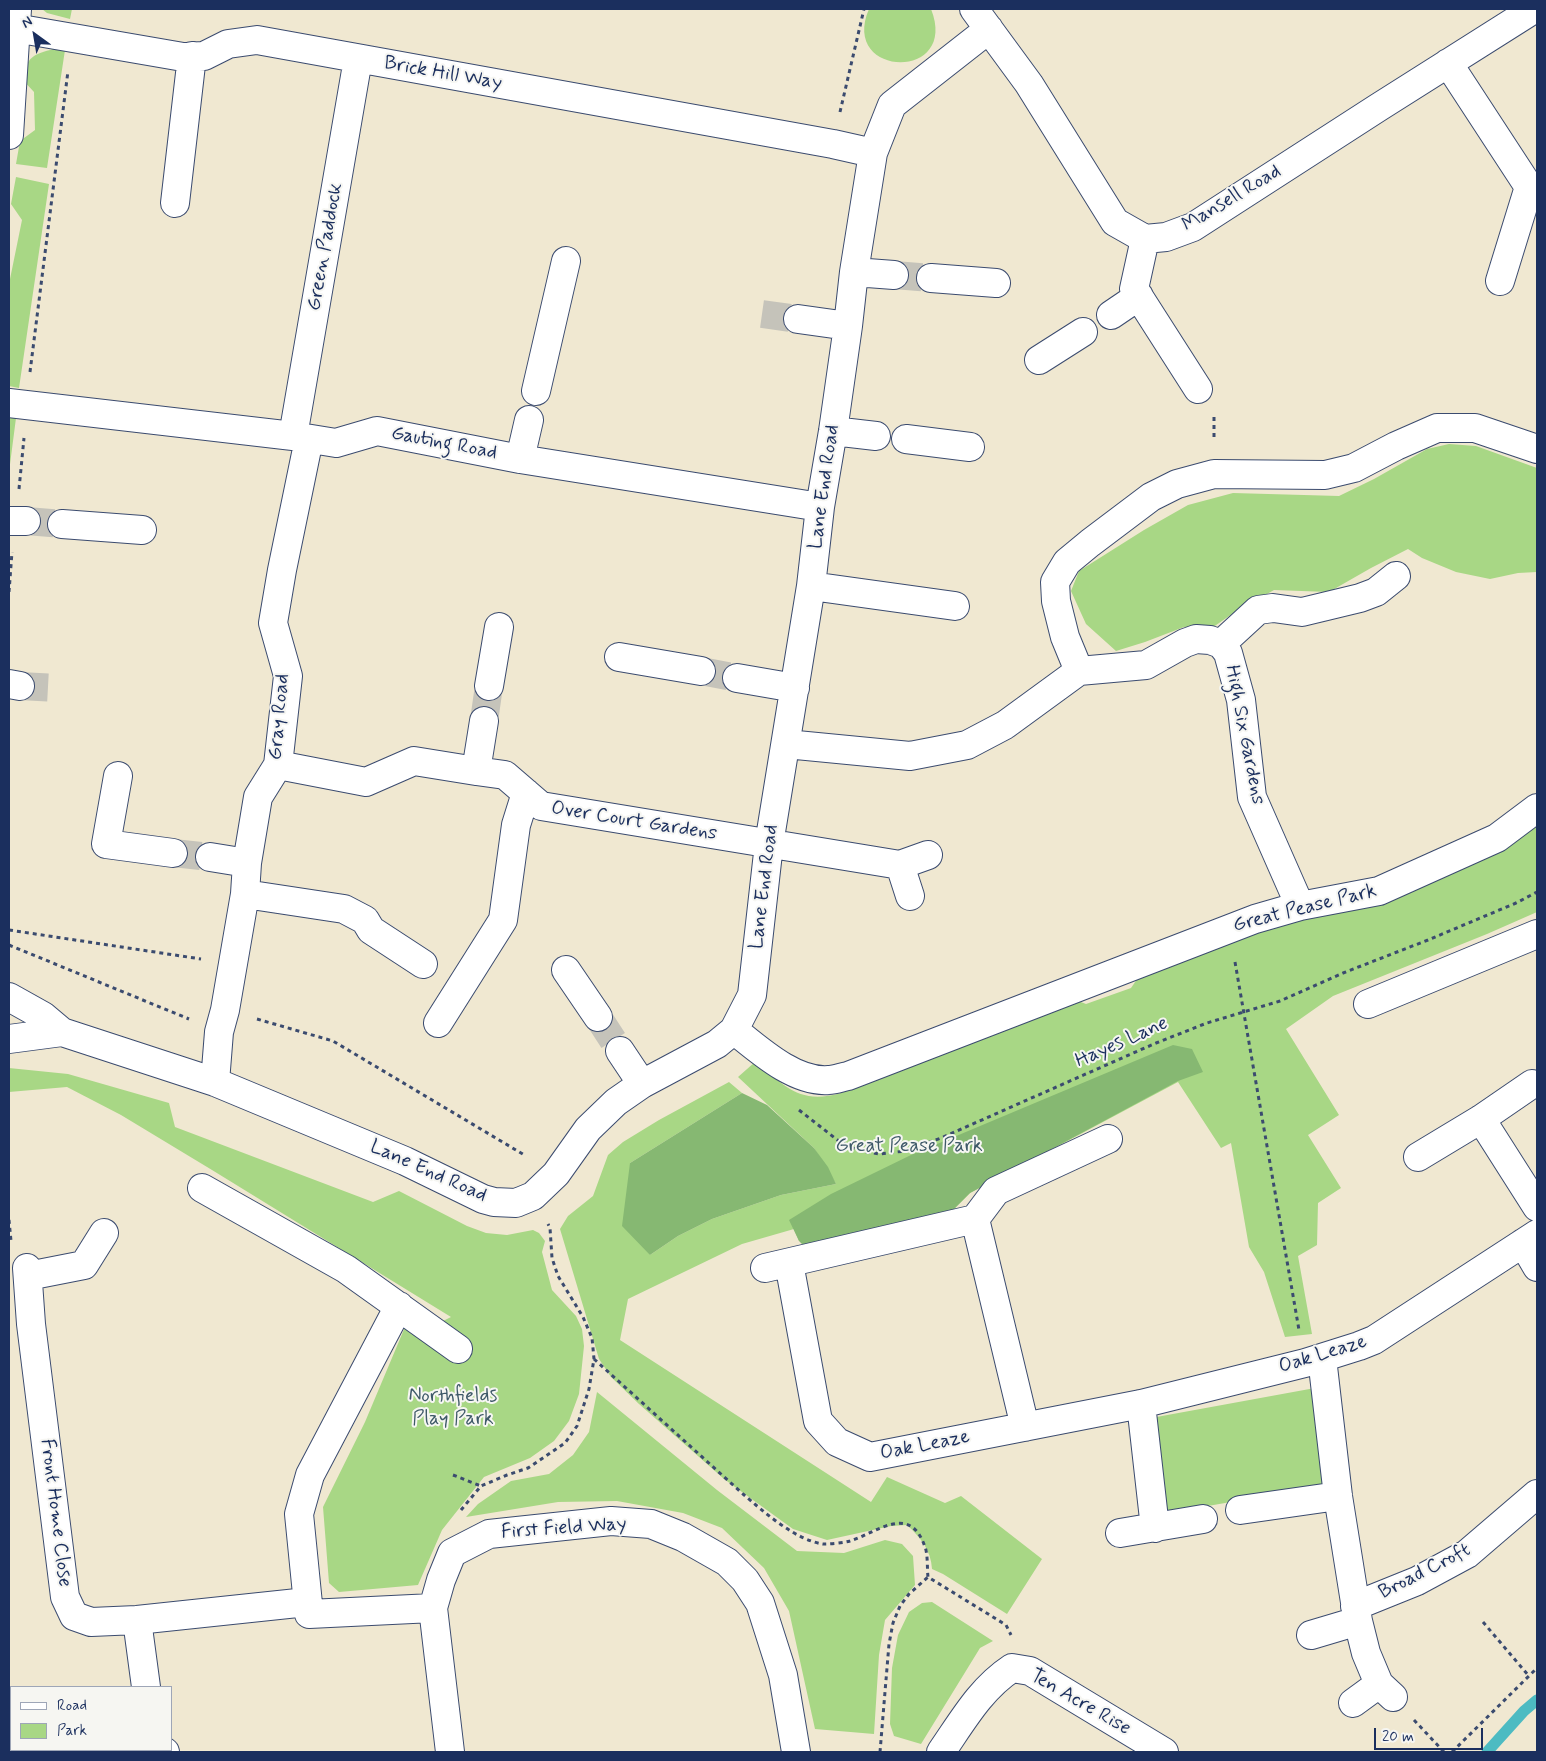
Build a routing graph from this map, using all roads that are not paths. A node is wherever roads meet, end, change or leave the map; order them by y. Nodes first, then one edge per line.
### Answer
1 (1534, 9) edge
2 (16, 18) edge
3 (982, 19) edge
4 (192, 56) junction
5 (358, 59) junction
6 (1448, 63) junction
7 (9, 134) edge
8 (873, 153) junction
9 (174, 203) dead end
10 (1145, 239) junction
11 (566, 261) dead end
12 (854, 272) junction
13 (894, 275) tunnel mouth
14 (931, 278) tunnel mouth
15 (1500, 281) dead end
16 (996, 283) dead end
17 (1139, 296) junction
18 (1111, 314) dead end
19 (798, 319) tunnel mouth
20 (848, 326) junction
21 (1083, 332) dead end
22 (1039, 360) dead end
23 (1198, 388) dead end
24 (536, 391) dead end
25 (19, 404) edge
26 (529, 420) dead end
27 (833, 431) junction
28 (876, 436) dead end
29 (301, 437) junction
30 (906, 439) dead end
31 (970, 446) dead end
32 (1537, 449) edge
33 (520, 459) junction
34 (820, 508) junction
35 (62, 524) tunnel mouth
36 (142, 530) dead end
37 (1396, 576) dead end
38 (811, 586) junction
39 (955, 606) dead end
40 (499, 627) dead end
41 (1221, 644) junction
42 (618, 657) dead end
43 (701, 671) tunnel mouth
44 (1079, 671) junction
45 (737, 678) tunnel mouth
46 (488, 686) tunnel mouth
47 (795, 688) junction
48 (484, 721) tunnel mouth
49 (786, 744) junction
50 (278, 765) junction
51 (476, 771) junction
52 (118, 776) dead end
53 (526, 793) junction
54 (1537, 808) edge
55 (769, 844) junction
56 (174, 853) tunnel mouth
57 (928, 855) dead end
58 (210, 858) tunnel mouth
59 (247, 863) junction
60 (900, 865) junction
61 (245, 894) junction
62 (910, 896) dead end
63 (1300, 906) junction
64 (1537, 934) edge
65 (423, 964) dead end
66 (566, 970) dead end
67 (9, 997) edge
68 (1368, 1004) dead end
69 (598, 1017) tunnel mouth
70 (438, 1023) dead end
71 (734, 1030) junction
72 (62, 1032) junction
73 (9, 1039) edge
74 (620, 1051) tunnel mouth
75 (215, 1082) junction
76 (642, 1084) junction
77 (1532, 1084) dead end
78 (1481, 1119) junction
79 (1108, 1140) dead end
80 (1418, 1157) dead end
81 (202, 1188) dead end
82 (1537, 1207) edge
83 (975, 1219) junction
84 (104, 1233) dead end
85 (1530, 1239) edge
86 (1537, 1267) edge
87 (399, 1306) junction
88 (458, 1349) dead end
89 (1313, 1360) junction
90 (1141, 1404) junction
91 (1026, 1426) junction
92 (1537, 1494) edge
93 (1338, 1496) junction
94 (1240, 1510) dead end
95 (1203, 1519) dead end
96 (1155, 1528) junction
97 (1120, 1533) dead end
98 (308, 1608) junction
99 (433, 1608) junction
100 (1357, 1614) junction
101 (137, 1620) junction
102 (1311, 1634) dead end
103 (146, 1686) edge
104 (1353, 1703) dead end
105 (450, 1752) edge
106 (796, 1752) edge
107 (941, 1752) edge
108 (1164, 1752) edge

1 - 6 street, Mansell Road
2 - 4 street, Brick Hill Way
2 - 7 street
3 - 8 street, Lane End Road
3 - 10 street
4 - 5 street, Brick Hill Way
4 - 9 street
5 - 8 street, Brick Hill Way
5 - 29 street, Green Paddock
6 - 10 street, Mansell Road
6 - 15 street
8 - 12 street, Lane End Road
10 - 17 street
11 - 24 street
12 - 13 street
12 - 20 street, Lane End Road
14 - 16 street
17 - 18 street
17 - 23 street
19 - 20 street
20 - 27 street, Lane End Road
21 - 22 street
25 - 29 street, Gauting Road
26 - 33 street
27 - 28 street
27 - 34 street, Lane End Road
29 - 33 street, Gauting Road
29 - 50 street, Gray Road
30 - 31 street
32 - 44 street
33 - 34 street, Gauting Road
34 - 38 street, Lane End Road
35 - 36 street
37 - 41 street
38 - 39 street
38 - 47 street, Lane End Road
40 - 46 street
41 - 44 street, High Six Gardens
41 - 63 street, High Six Gardens
42 - 43 street
44 - 49 street
45 - 47 street
47 - 49 street, Lane End Road
48 - 51 street
49 - 55 street, Lane End Road
50 - 51 street, Over Court Gardens
50 - 59 street, Gray Road
51 - 53 street, Over Court Gardens
52 - 56 street
53 - 55 street, Over Court Gardens
53 - 70 street
54 - 63 street, Great Pease Park
55 - 60 street, Over Court Gardens
55 - 71 street, Lane End Road
57 - 60 street
58 - 59 street
59 - 61 street, Gray Road
60 - 62 street
61 - 65 street
61 - 75 street, Gray Road
63 - 71 street, Great Pease Park
64 - 68 street
66 - 69 street
67 - 72 street, Lane End Road
71 - 76 street, Lane End Road
72 - 73 street, Lane End Road
72 - 75 street, Lane End Road
74 - 76 street
75 - 76 street, Lane End Road
77 - 78 street
78 - 80 street
78 - 82 street
79 - 83 street
81 - 87 street
83 - 91 street
83 - 91 street, Oak Leaze
84 - 101 street, Front Home Close
85 - 86 street
85 - 89 street, Oak Leaze
87 - 88 street
87 - 98 street
89 - 90 street, Oak Leaze
89 - 93 street
90 - 91 street, Oak Leaze
90 - 96 street
92 - 100 street, Broad Croft
93 - 94 street
93 - 100 street
95 - 96 street
96 - 97 street
98 - 99 street, Front Home Close
98 - 101 street, Front Home Close
99 - 105 street, First Field Way
99 - 106 street, First Field Way
100 - 102 street, Broad Croft
100 - 104 street
101 - 103 street
107 - 108 street, Ten Acre Rise

